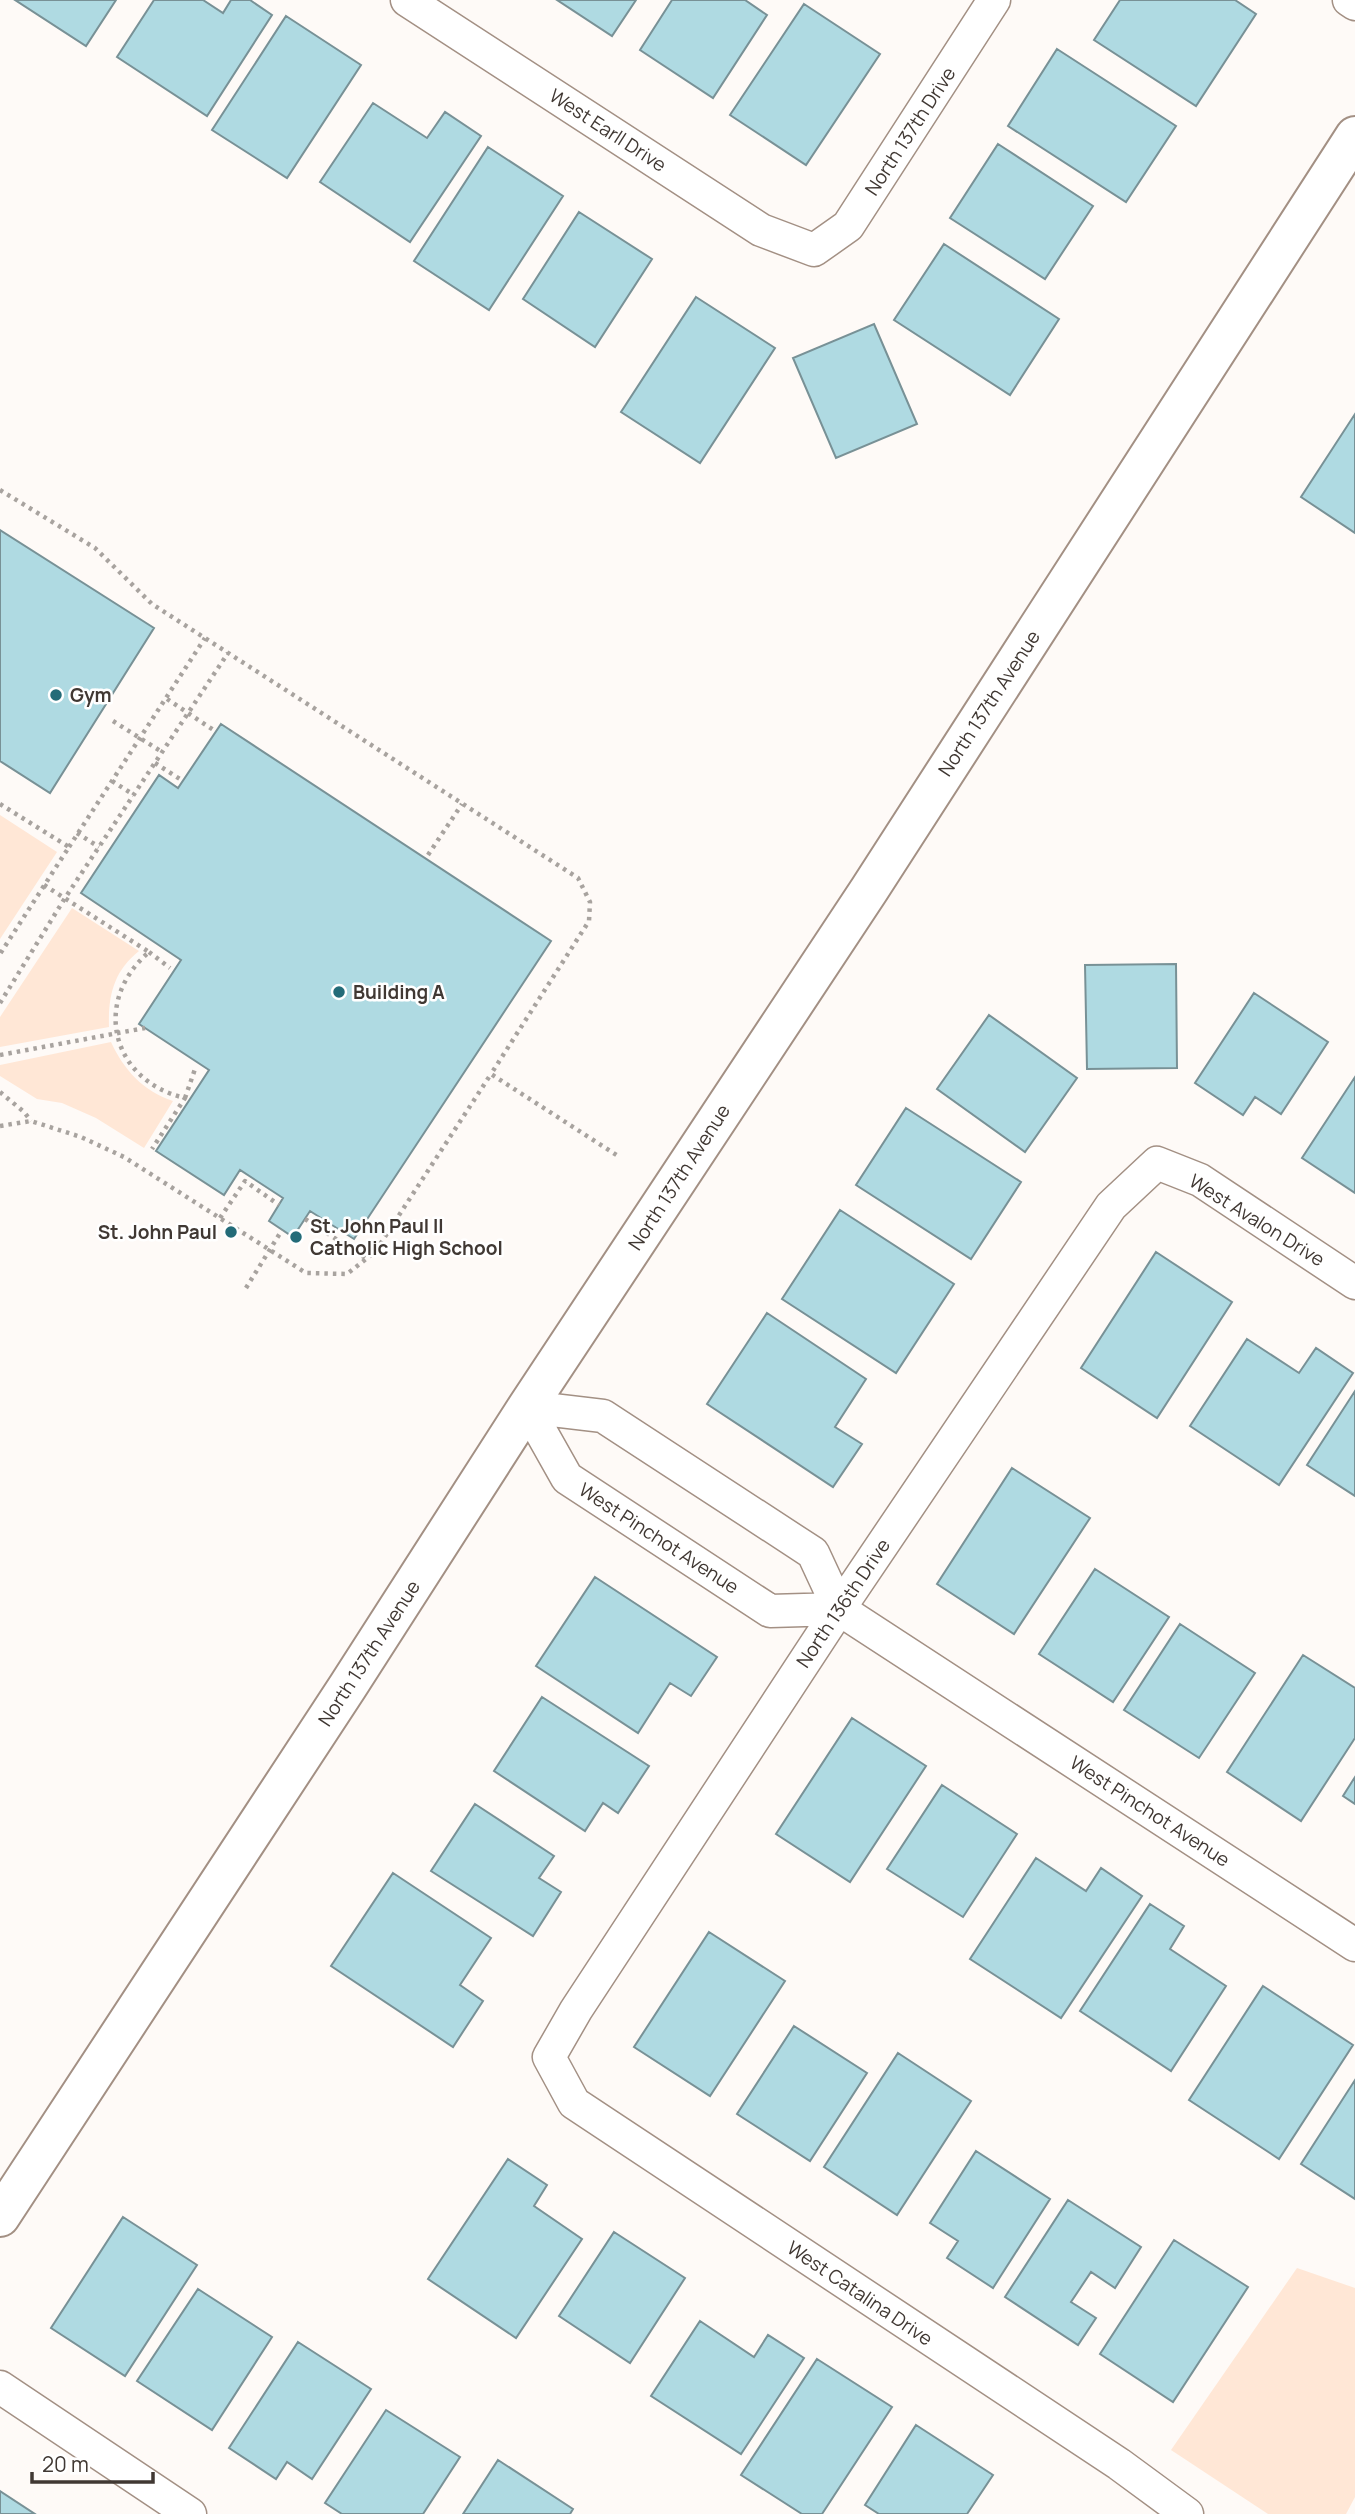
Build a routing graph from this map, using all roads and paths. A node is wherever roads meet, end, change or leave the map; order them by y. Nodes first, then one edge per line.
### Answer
1 (407, 0) edge
2 (994, 0) edge
3 (1349, 0) edge
4 (1355, 4) edge
5 (1355, 136) edge
6 (814, 250) joint
7 (0, 490) edge
8 (205, 638) junction
9 (228, 653) junction
10 (167, 699) junction
11 (188, 712) junction
12 (113, 721) dead end
13 (215, 732) dead end
14 (139, 738) junction
15 (162, 752) junction
16 (155, 763) junction
17 (112, 781) junction
18 (183, 781) dead end
19 (134, 795) junction
20 (0, 804) edge
21 (463, 804) junction
22 (77, 833) junction
23 (69, 847) junction
24 (99, 847) junction
25 (428, 855) dead end
26 (44, 884) junction
27 (65, 898) junction
28 (149, 952) junction
29 (0, 954) edge
30 (170, 968) dead end
31 (0, 1003) edge
32 (145, 1028) dead end
33 (118, 1034) junction
34 (0, 1055) edge
35 (195, 1069) dead end
36 (491, 1074) junction
37 (0, 1092) edge
38 (185, 1098) junction
39 (31, 1121) junction
40 (0, 1126) edge
41 (152, 1149) dead end
42 (618, 1156) dead end
43 (1157, 1163) joint
44 (279, 1205) dead end
45 (220, 1218) junction
46 (305, 1219) dead end
47 (282, 1230) dead end
48 (270, 1250) junction
49 (367, 1259) junction
50 (1355, 1283) edge
51 (246, 1287) dead end
52 (527, 1407) junction
53 (839, 1609) junction
54 (1355, 1945) edge
55 (549, 2057) joint
56 (0, 2217) edge
57 (0, 2387) edge
58 (190, 2514) edge
59 (1187, 2514) edge

1 - 6 street, West Earll Drive
2 - 6 street, North 137th Drive
3 - 4 street
5 - 52 street, North 137th Avenue
7 - 8 path
8 - 9 path
8 - 10 path
9 - 11 path
9 - 21 path
10 - 11 path
10 - 14 path
11 - 13 path
11 - 15 path
12 - 14 path
14 - 15 path
14 - 17 path
15 - 16 path
16 - 18 path
16 - 19 path
17 - 19 path
17 - 22 path
19 - 24 path
20 - 23 path
21 - 25 path
21 - 36 path
22 - 23 path
22 - 24 path
23 - 26 path
24 - 27 path
26 - 27 path
26 - 29 path
27 - 28 path
27 - 31 path
28 - 30 path
28 - 33 path
32 - 33 path
33 - 34 path
33 - 38 path
35 - 38 path
36 - 42 path
36 - 49 path
37 - 39 path
38 - 41 path
39 - 40 path
39 - 45 path
43 - 50 street, West Avalon Drive
43 - 53 street, North 136th Drive
44 - 45 path
45 - 48 path
46 - 49 path
47 - 48 path
48 - 49 path
48 - 51 path
52 - 53 street
52 - 53 street, West Pinchot Avenue
52 - 56 street, North 137th Avenue
53 - 54 street, West Pinchot Avenue
53 - 55 street, North 136th Drive
55 - 59 street, West Catalina Drive
57 - 58 street

